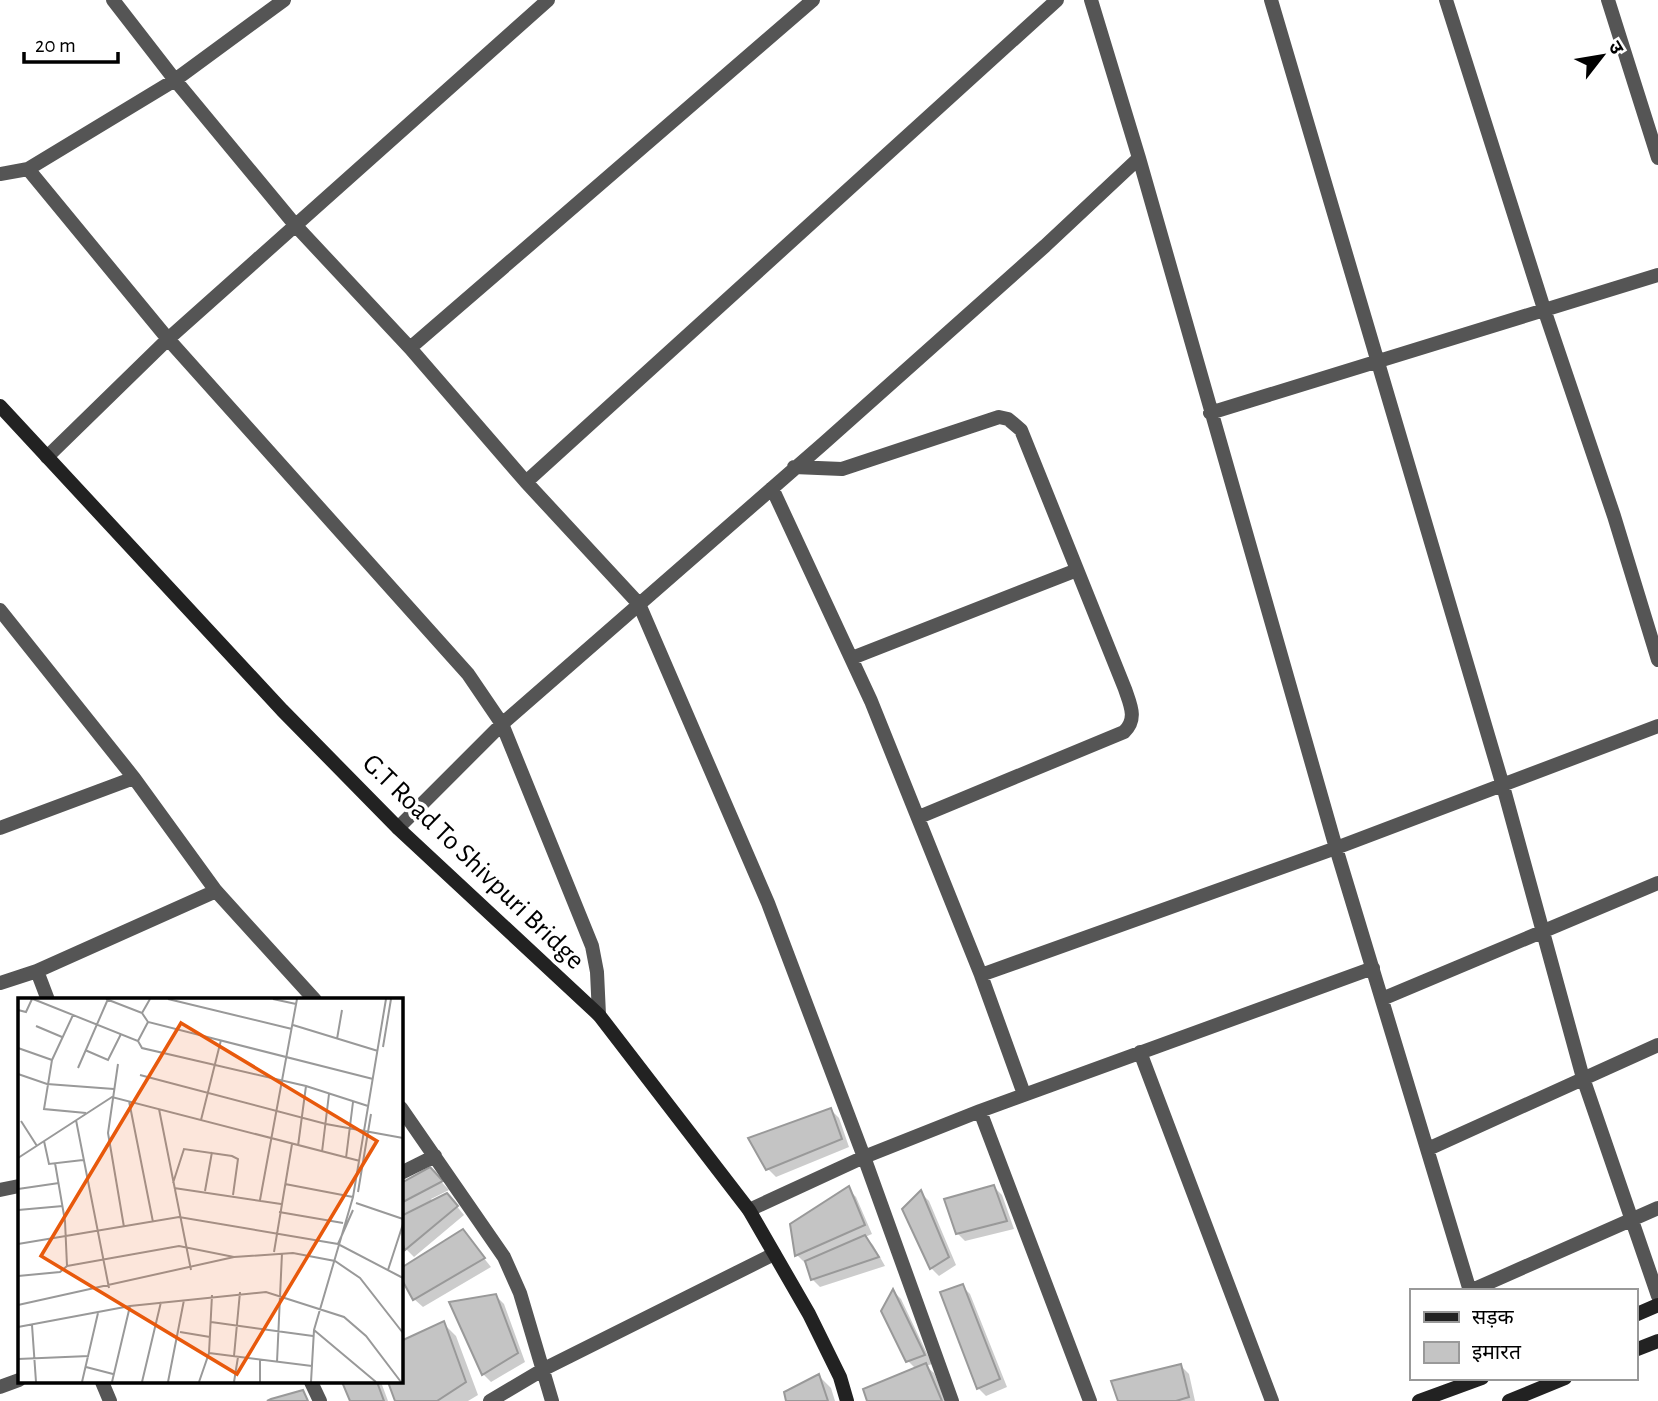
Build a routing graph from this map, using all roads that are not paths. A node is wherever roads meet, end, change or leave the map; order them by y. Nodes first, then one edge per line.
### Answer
1 (113, 0) edge
2 (284, 0) edge
3 (548, 0) edge
4 (813, 0) edge
5 (1057, 0) edge
6 (1091, 0) edge
7 (1270, 0) edge
8 (1446, 0) edge
9 (1608, 0) edge
10 (175, 80) junction
11 (1139, 158) junction
12 (1658, 158) edge
13 (28, 169) junction
14 (0, 174) edge
15 (296, 226) junction
16 (1658, 275) edge
17 (1545, 312) junction
18 (168, 339) junction
19 (410, 348) junction
20 (1379, 363) junction
21 (0, 406) edge
22 (1210, 413) junction
23 (47, 457) junction
24 (794, 467) junction
25 (526, 482) junction
26 (772, 488) junction
27 (1077, 570) junction
28 (639, 604) junction
29 (0, 610) edge
30 (15, 626) junction
31 (0, 631) edge
32 (852, 658) junction
33 (1658, 660) edge
34 (502, 724) junction
35 (1658, 726) edge
36 (135, 778) junction
37 (1503, 786) junction
38 (919, 817) junction
39 (0, 828) edge
40 (398, 828) junction
41 (1336, 848) junction
42 (1658, 883) edge
43 (216, 891) junction
44 (1544, 932) junction
45 (1373, 968) junction
46 (37, 971) junction
47 (981, 975) junction
48 (0, 983) edge
49 (47, 998) edge
50 (313, 998) edge
51 (1382, 999) junction
52 (599, 1015) junction
53 (1658, 1045) edge
54 (1140, 1052) junction
55 (1583, 1078) junction
56 (1024, 1094) junction
57 (402, 1109) edge
58 (980, 1111) junction
59 (1428, 1149) junction
60 (435, 1156) junction
61 (864, 1157) junction
62 (402, 1172) edge
63 (18, 1186) edge
64 (0, 1190) edge
65 (1658, 1208) edge
66 (749, 1210) junction
67 (1631, 1220) junction
68 (774, 1254) junction
69 (1469, 1289) edge
70 (1475, 1289) edge
71 (1658, 1296) edge
72 (1658, 1305) edge
73 (1637, 1314) edge
74 (1658, 1341) edge
75 (1637, 1349) edge
76 (544, 1369) junction
77 (18, 1380) edge
78 (1477, 1380) edge
79 (1560, 1380) edge
80 (103, 1384) edge
81 (312, 1384) edge
82 (0, 1387) edge
83 (110, 1401) edge
84 (320, 1401) edge
85 (490, 1401) edge
86 (552, 1401) edge
87 (847, 1401) edge
88 (952, 1401) edge
89 (1090, 1401) edge
90 (1272, 1401) edge
91 (1419, 1401) edge
92 (1509, 1401) edge

1 - 10 street
2 - 10 street
3 - 15 street
4 - 19 street
5 - 25 street
6 - 11 street
7 - 20 street
8 - 17 street
9 - 12 street
10 - 13 street
10 - 15 street
11 - 22 street
11 - 24 street
13 - 14 street
13 - 18 street
15 - 18 street
15 - 19 street
16 - 17 street
17 - 20 street
17 - 33 street
18 - 23 street
18 - 34 street
19 - 25 street
20 - 22 street
20 - 37 street
21 - 23 street, G.T Road To Shivpuri Bridge
22 - 41 street
23 - 40 street, G.T Road To Shivpuri Bridge
24 - 26 street
24 - 27 street
25 - 28 street
26 - 28 street
26 - 32 street
27 - 32 street
27 - 38 street
28 - 34 street
28 - 61 street
29 - 30 street
30 - 31 street
30 - 36 street
32 - 38 street
34 - 40 street
34 - 52 street
35 - 37 street
36 - 39 street
36 - 43 street
37 - 41 street
37 - 44 street
38 - 47 street
40 - 52 street, G.T Road To Shivpuri Bridge
41 - 45 street
41 - 47 street
42 - 44 street
43 - 46 street
43 - 50 street
44 - 51 street
44 - 55 street
45 - 51 street
45 - 54 street
46 - 48 street
46 - 49 street
47 - 56 street
51 - 59 street
52 - 66 street, G.T Road To Shivpuri Bridge
53 - 55 street
54 - 56 street
54 - 90 street
55 - 59 street
55 - 67 street
56 - 58 street
57 - 60 street
58 - 61 street
58 - 89 street
59 - 69 street
60 - 62 street
60 - 76 street
61 - 66 street
61 - 88 street
63 - 64 street
65 - 67 street
66 - 68 street, G.T Road To Shivpuri Bridge
67 - 70 street
67 - 71 street
68 - 76 street
68 - 87 street, G.T Road To Shivpuri Bridge
72 - 73 street
74 - 75 street
76 - 85 street
76 - 86 street
77 - 82 street
78 - 91 street
79 - 92 street
80 - 83 street
81 - 84 street

